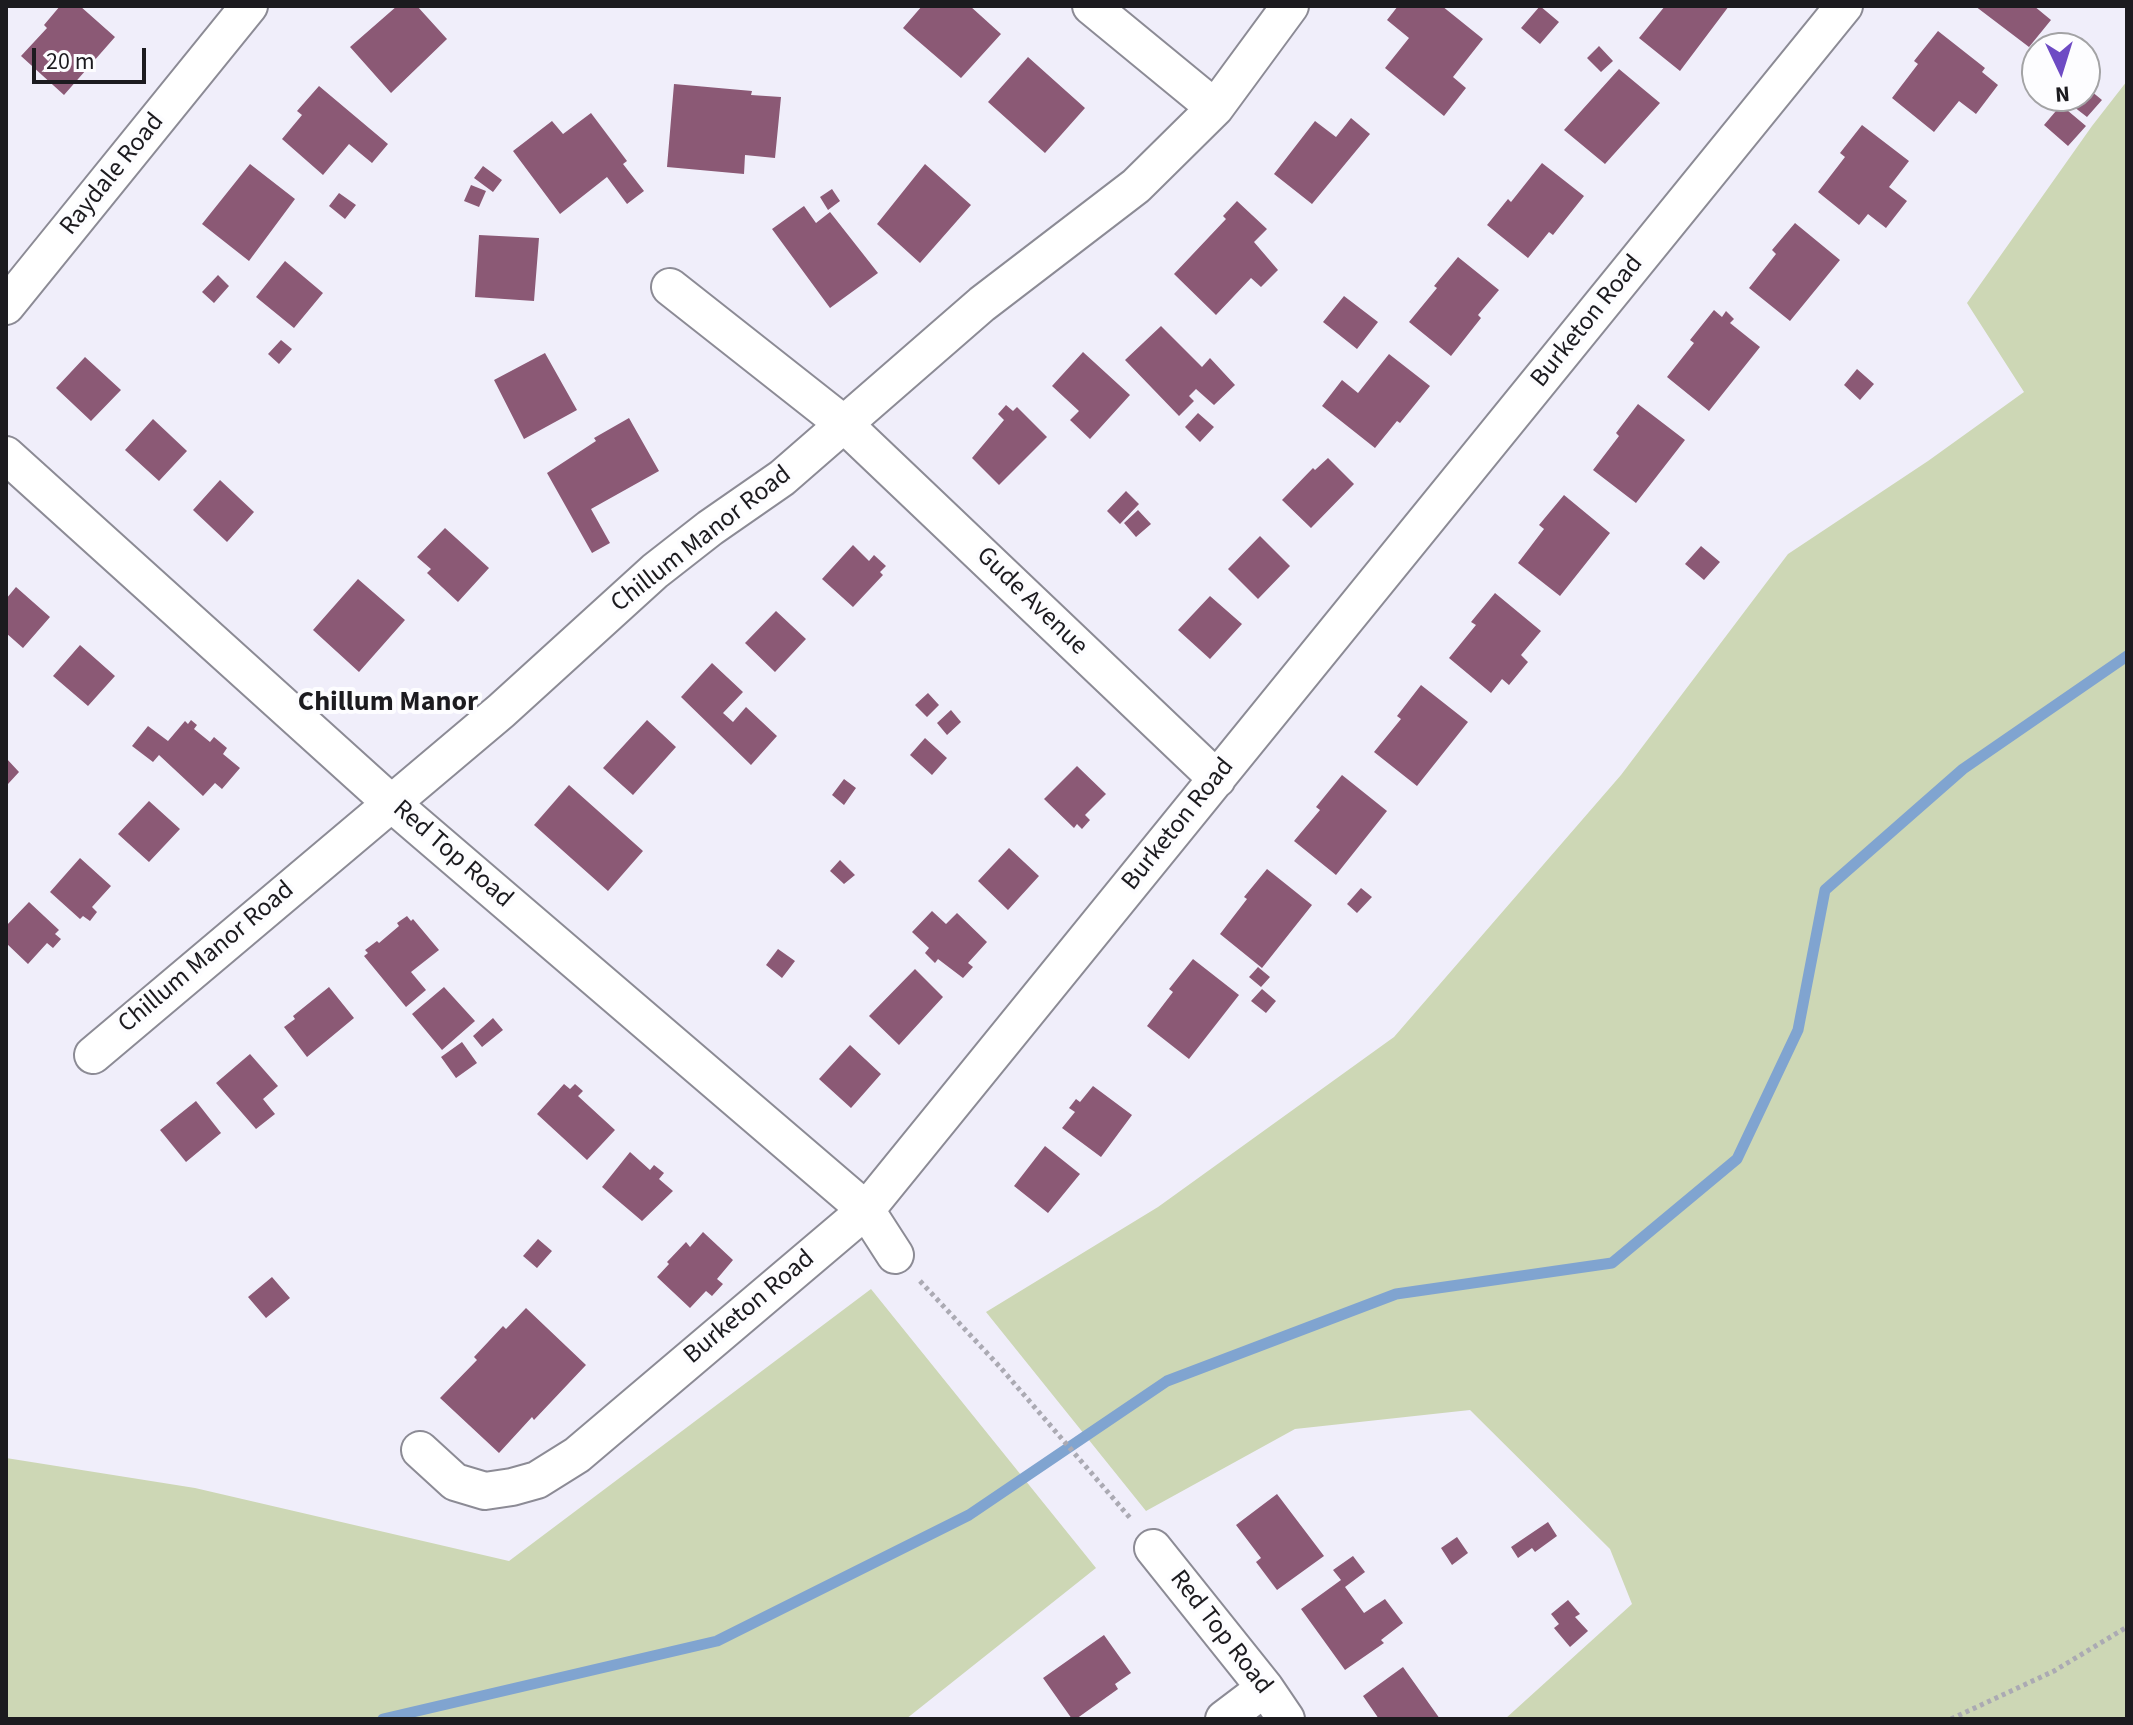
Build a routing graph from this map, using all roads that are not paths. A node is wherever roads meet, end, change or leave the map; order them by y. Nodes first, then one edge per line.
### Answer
1 (249, 6) edge
2 (1091, 6) edge
3 (1290, 6) edge
4 (1844, 6) edge
5 (1215, 108) junction
6 (670, 287) dead end
7 (6, 306) edge
8 (845, 425) junction
9 (6, 455) edge
10 (1217, 779) junction
11 (390, 802) junction
12 (93, 1055) dead end
13 (866, 1210) junction
14 (895, 1255) road end
15 (420, 1450) dead end
16 (1153, 1548) dead end
17 (1265, 1688) junction
18 (1224, 1719) edge
19 (1286, 1719) edge

1 - 7 street, Raydale Road
2 - 5 street
3 - 5 street, Chillum Manor Road
4 - 10 street, Burketon Road
5 - 8 street, Chillum Manor Road
6 - 8 street, Gude Avenue
8 - 10 street, Gude Avenue
8 - 11 street, Chillum Manor Road
9 - 11 street, Red Top Road
10 - 13 street, Burketon Road
11 - 12 street, Chillum Manor Road
11 - 13 street, Red Top Road
13 - 14 street, Red Top Road
13 - 15 street, Burketon Road
16 - 17 street, Red Top Road
17 - 18 street
17 - 19 street, Red Top Road

